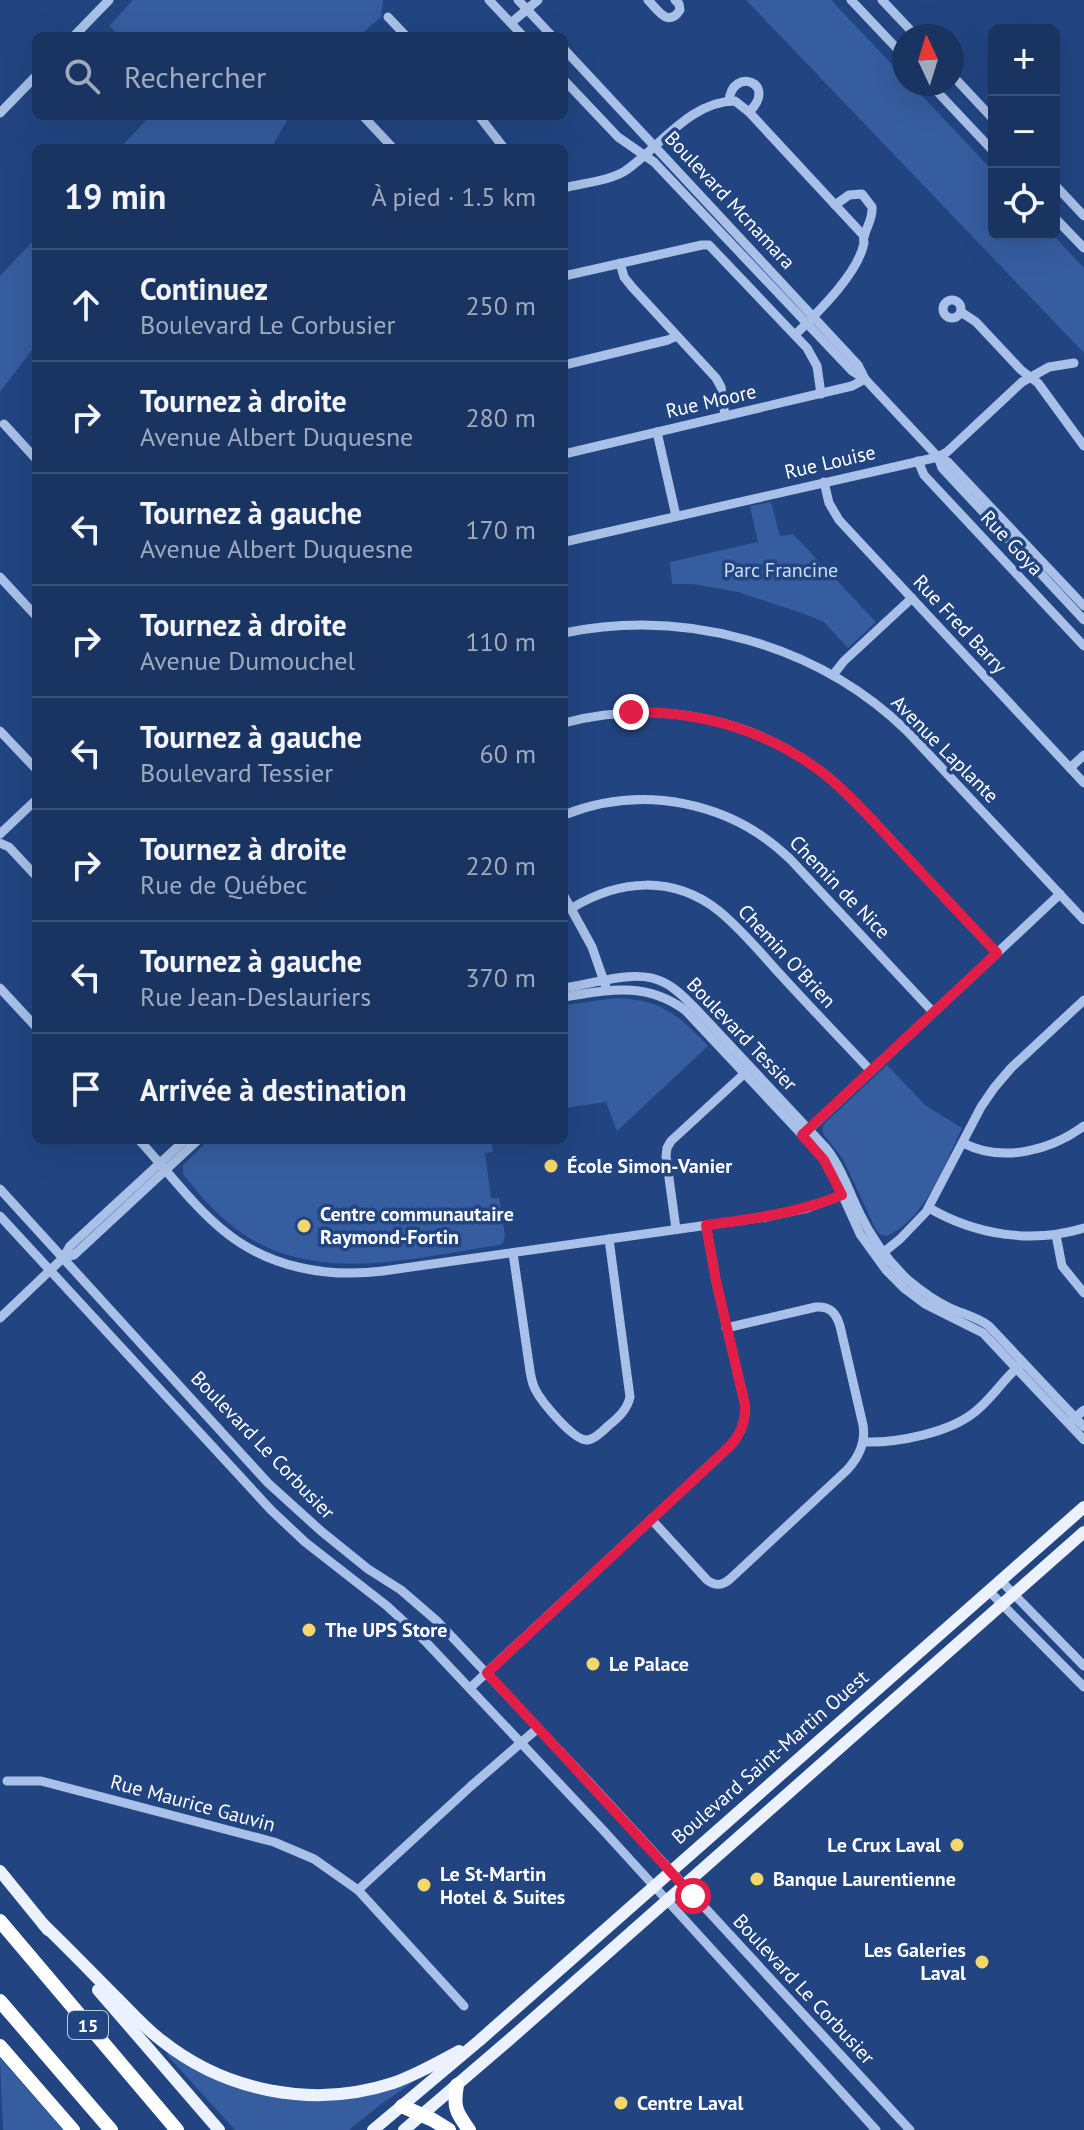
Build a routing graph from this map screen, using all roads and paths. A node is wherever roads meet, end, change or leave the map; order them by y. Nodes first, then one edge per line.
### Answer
1 (109, 0) edge
2 (489, 0) edge
3 (518, 0) edge
4 (538, 0) edge
5 (648, 0) edge
6 (675, 0) edge
7 (851, 0) edge
8 (882, 0) edge
9 (527, 10) junction
10 (388, 17) dead end
11 (511, 23) junction
12 (905, 24) edge
13 (78, 32) edge
14 (402, 32) edge
15 (519, 32) edge
16 (548, 32) edge
17 (892, 43) edge
18 (568, 53) edge
19 (32, 80) edge
20 (568, 84) edge
21 (964, 88) edge
22 (941, 96) edge
23 (729, 101) junction
24 (749, 112) junction
25 (0, 113) edge
26 (988, 114) edge
27 (367, 120) edge
28 (482, 120) edge
29 (389, 144) edge
30 (501, 144) edge
31 (654, 146) junction
32 (988, 146) edge
33 (644, 155) junction
34 (568, 187) edge
35 (1060, 190) edge
36 (835, 205) junction
37 (1084, 216) edge
38 (1060, 223) edge
39 (1068, 231) junction
40 (864, 236) junction
41 (1084, 248) edge
42 (620, 263) junction
43 (568, 275) edge
44 (961, 312) dead end
45 (810, 320) junction
46 (795, 335) junction
47 (677, 336) junction
48 (1074, 363) dead end
49 (568, 364) edge
50 (1029, 377) junction
51 (865, 379) junction
52 (821, 394) junction
53 (725, 416) junction
54 (4, 424) dead end
55 (657, 432) junction
56 (1084, 446) edge
57 (32, 450) edge
58 (568, 453) edge
59 (938, 457) junction
60 (918, 461) junction
61 (824, 482) junction
62 (676, 516) junction
63 (568, 541) edge
64 (0, 577) edge
65 (912, 598) junction
66 (1084, 606) edge
67 (32, 612) edge
68 (1084, 620) edge
69 (568, 632) edge
70 (1084, 646) edge
71 (833, 675) junction
72 (568, 722) edge
73 (0, 731) edge
74 (1084, 755) edge
75 (32, 765) edge
76 (1070, 768) junction
77 (1084, 783) edge
78 (32, 804) edge
79 (568, 814) edge
80 (0, 834) edge
81 (0, 843) edge
82 (32, 872) edge
83 (1060, 894) junction
84 (568, 902) edge
85 (572, 908) junction
86 (1084, 920) edge
87 (997, 953) junction
88 (606, 986) junction
89 (0, 988) edge
90 (568, 988) edge
91 (568, 996) edge
92 (1084, 1000) edge
93 (933, 1012) junction
94 (32, 1023) edge
95 (871, 1071) junction
96 (745, 1073) junction
97 (1084, 1126) edge
98 (806, 1132) junction
99 (963, 1143) junction
100 (143, 1144) edge
101 (182, 1144) edge
102 (193, 1144) edge
103 (163, 1166) junction
104 (0, 1189) edge
105 (846, 1194) junction
106 (929, 1208) junction
107 (0, 1216) edge
108 (706, 1225) junction
109 (1084, 1228) edge
110 (676, 1229) junction
111 (1056, 1235) junction
112 (609, 1239) junction
113 (513, 1253) junction
114 (880, 1255) junction
115 (63, 1258) junction
116 (50, 1271) junction
117 (1084, 1293) edge
118 (0, 1318) edge
119 (726, 1328) junction
120 (1020, 1365) junction
121 (1084, 1410) edge
122 (1072, 1421) junction
123 (1084, 1427) edge
124 (1084, 1440) edge
125 (864, 1442) junction
126 (1084, 1507) edge
127 (651, 1519) junction
128 (1084, 1532) edge
129 (1001, 1581) junction
130 (989, 1591) junction
131 (1013, 1594) junction
132 (1002, 1604) junction
133 (1084, 1666) edge
134 (487, 1673) junction
135 (1084, 1687) edge
136 (470, 1688) junction
137 (538, 1728) junction
138 (521, 1743) junction
139 (7, 1781) dead end
140 (0, 1871) edge
141 (671, 1871) junction
142 (684, 1886) junction
143 (654, 1887) junction
144 (358, 1890) junction
145 (667, 1901) junction
146 (0, 1921) edge
147 (43, 1924) junction
148 (0, 2001) edge
149 (464, 2006) dead end
150 (480, 2040) junction
151 (0, 2046) edge
152 (457, 2085) junction
153 (402, 2106) junction
154 (422, 2115) junction
155 (73, 2130) edge
156 (111, 2130) edge
157 (177, 2130) edge
158 (219, 2130) edge
159 (373, 2130) edge
160 (404, 2130) edge
161 (449, 2130) edge
162 (469, 2130) edge
163 (876, 2130) edge
164 (910, 2130) edge

1 - 13 street
2 - 11 street
3 - 9 street
4 - 9 street
5 - 6 street
7 - 17 street
8 - 12 street
9 - 11 street
9 - 16 street
10 - 14 street
11 - 15 street
18 - 31 street, Boulevard Mcnamara
19 - 25 street
20 - 33 street, Boulevard Mcnamara
21 - 26 street
22 - 32 street
23 - 24 street
23 - 24 street
23 - 31 street
24 - 36 street
27 - 29 street
28 - 30 street
31 - 33 street
31 - 45 street, Boulevard Mcnamara
33 - 34 street
33 - 45 street, Boulevard Mcnamara
35 - 37 street
36 - 40 street
36 - 40 street
37 - 39 street
38 - 39 street
39 - 41 street
40 - 45 street
42 - 43 street
42 - 46 street
42 - 47 street
44 - 50 street
45 - 46 street
45 - 51 street, Boulevard Mcnamara
46 - 52 street
47 - 49 street
47 - 53 street
48 - 50 street, Rue Louise
50 - 56 street
50 - 59 street, Rue Louise
51 - 52 street, Rue Moore
51 - 59 street, Boulevard Mcnamara
52 - 53 street, Rue Moore
53 - 55 street, Rue Moore
54 - 57 street
55 - 58 street, Rue Moore
55 - 62 street
59 - 60 street, Rue Louise
59 - 66 street, Boulevard Mcnamara
59 - 68 street, Boulevard Mcnamara
60 - 61 street, Rue Louise
60 - 70 street, Rue Goya
61 - 62 street, Rue Louise
61 - 65 street, Rue Fred Barry
62 - 63 street, Rue Louise
64 - 67 street
65 - 71 street
65 - 76 street, Rue Fred Barry
69 - 71 street, Avenue Laplante
71 - 83 street, Avenue Laplante
72 - 87 street
73 - 75 street
74 - 76 street
76 - 77 street, Rue Fred Barry
78 - 80 street
79 - 93 street, Chemin de Nice
81 - 82 street
83 - 86 street, Avenue Laplante
83 - 87 street
84 - 85 street
85 - 88 street
85 - 95 street, Chemin O'Brien
87 - 93 street
88 - 90 street, Boulevard Tessier
88 - 91 street, Boulevard Tessier
88 - 96 street, Boulevard Tessier
88 - 98 street, Boulevard Tessier
89 - 94 street
92 - 99 street
93 - 95 street
95 - 98 street
96 - 98 street, Boulevard Tessier
96 - 110 street
97 - 99 street
98 - 105 street, Boulevard Tessier
99 - 106 street
100 - 103 street
101 - 103 street
102 - 103 street
103 - 113 street
103 - 115 street
104 - 115 street, Boulevard Le Corbusier
105 - 108 street
105 - 114 street, Boulevard Tessier
106 - 111 street
106 - 114 street
107 - 116 street, Boulevard Le Corbusier
108 - 110 street
108 - 119 street
109 - 111 street
110 - 112 street
111 - 117 street
112 - 113 street
112 - 113 street
114 - 120 street, Boulevard Tessier
115 - 116 street
115 - 134 street, Boulevard Le Corbusier
116 - 118 street
116 - 136 street, Boulevard Le Corbusier
119 - 125 street
119 - 127 street
120 - 122 street, Boulevard Tessier
120 - 125 street
121 - 122 street
122 - 123 street, Boulevard Tessier
122 - 124 street, Boulevard Tessier
125 - 127 street
126 - 129 main road, Boulevard Saint-Martin Ouest
127 - 134 street
128 - 131 main road, Boulevard Saint-Martin Ouest
129 - 130 main road, Boulevard Saint-Martin Ouest
129 - 131 street
130 - 132 street
130 - 141 main road, Boulevard Saint-Martin Ouest
131 - 132 main road, Boulevard Saint-Martin Ouest
131 - 133 street
132 - 135 street
132 - 142 main road, Boulevard Saint-Martin Ouest
134 - 136 street
134 - 137 street, Boulevard Le Corbusier
136 - 138 street, Boulevard Le Corbusier
137 - 138 street
137 - 141 street, Boulevard Le Corbusier
138 - 143 street, Boulevard Le Corbusier
138 - 144 street
139 - 144 street, Rue Maurice Gauvin
140 - 147 main road
141 - 142 street, Boulevard Le Corbusier
141 - 143 main road, Boulevard Saint-Martin Ouest
142 - 145 main road, Boulevard Saint-Martin Ouest
142 - 164 street, Boulevard Le Corbusier
143 - 145 street, Boulevard Le Corbusier
143 - 150 main road, Boulevard Saint-Martin Ouest
144 - 149 street, Rue Maurice Gauvin
145 - 152 main road, Boulevard Saint-Martin Ouest
145 - 163 street, Boulevard Le Corbusier
146 - 157 highway, 15
147 - 150 main road
147 - 158 main road
148 - 156 highway, 15
150 - 153 main road, Boulevard Saint-Martin Ouest
151 - 155 highway
152 - 154 main road, Boulevard Saint-Martin Ouest
152 - 162 highway
153 - 154 highway
153 - 159 main road, Boulevard Saint-Martin Ouest
154 - 160 main road, Boulevard Saint-Martin Ouest
154 - 161 highway

